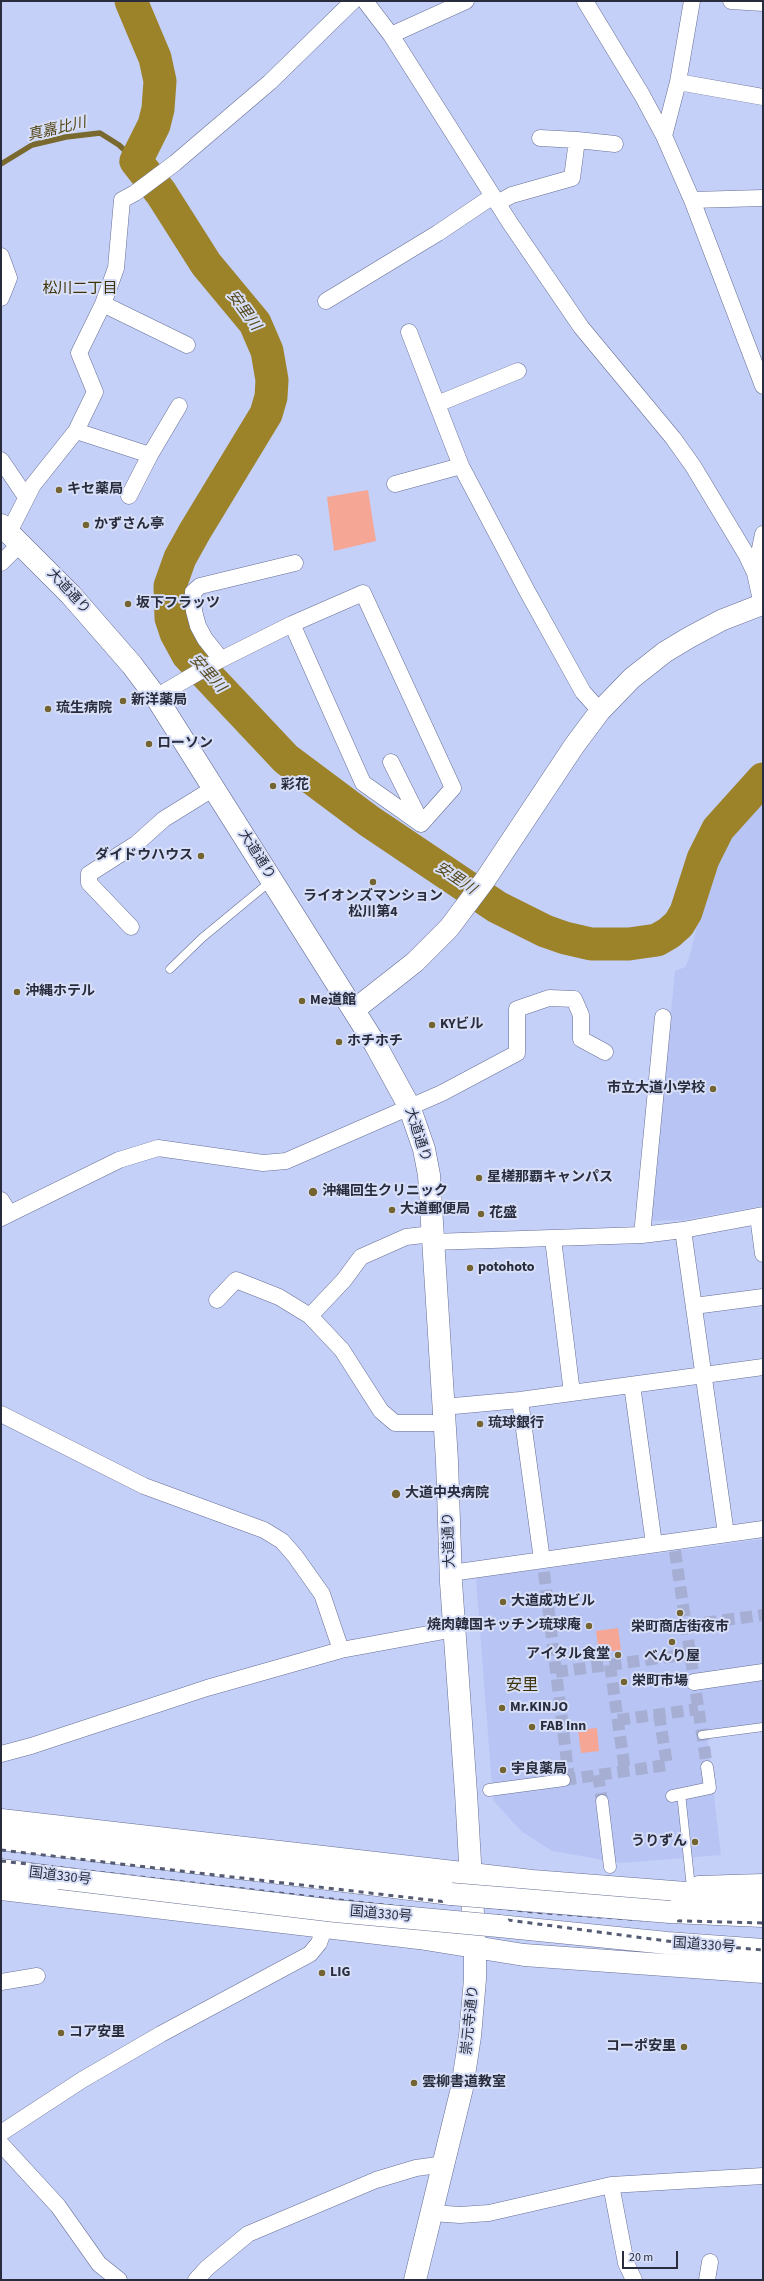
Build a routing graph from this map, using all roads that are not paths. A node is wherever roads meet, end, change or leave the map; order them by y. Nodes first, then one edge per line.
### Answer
1 (353, 1) edge
2 (365, 1) edge
3 (466, 1) edge
4 (585, 1) edge
5 (692, 1) edge
6 (731, 1) edge
7 (763, 3) edge
8 (391, 35) junction
9 (678, 82) junction
10 (763, 97) edge
11 (664, 136) junction
12 (540, 138) dead end
13 (577, 140) junction
14 (615, 144) dead end
15 (763, 198) edge
16 (495, 200) junction
17 (692, 200) junction
18 (1, 256) edge
19 (1, 298) edge
20 (326, 301) dead end
21 (103, 304) junction
22 (409, 332) dead end
23 (187, 345) dead end
24 (518, 371) dead end
25 (762, 380) edge
26 (437, 404) junction
27 (178, 406) dead end
28 (76, 431) junction
29 (150, 455) junction
30 (1, 460) edge
31 (461, 466) junction
32 (395, 484) dead end
33 (129, 496) dead end
34 (26, 497) junction
35 (10, 534) edge
36 (763, 534) edge
37 (1, 563) edge
38 (295, 563) dead end
39 (755, 573) junction
40 (762, 605) edge
41 (292, 624) junction
42 (218, 661) junction
43 (156, 697) junction
44 (600, 711) junction
45 (391, 762) dead end
46 (214, 788) junction
47 (421, 824) junction
48 (272, 880) junction
49 (131, 927) dead end
50 (170, 969) dead end
51 (354, 1010) junction
52 (663, 1018) dead end
53 (605, 1052) dead end
54 (409, 1106) junction
55 (4, 1210) edge
56 (760, 1215) edge
57 (683, 1230) junction
58 (642, 1235) junction
59 (432, 1238) junction
60 (554, 1239) junction
61 (763, 1254) edge
62 (763, 1296) edge
63 (217, 1300) dead end
64 (694, 1306) junction
65 (310, 1316) junction
66 (763, 1367) edge
67 (704, 1375) junction
68 (632, 1385) junction
69 (572, 1393) junction
70 (520, 1400) junction
71 (1, 1414) edge
72 (443, 1415) junction
73 (763, 1529) edge
74 (726, 1534) junction
75 (654, 1544) junction
76 (543, 1566) junction
77 (451, 1573) junction
78 (455, 1630) junction
79 (341, 1650) junction
80 (763, 1672) edge
81 (694, 1682) dead end
82 (763, 1727) edge
83 (702, 1735) dead end
84 (1, 1754) edge
85 (707, 1767) tunnel mouth
86 (564, 1780) tunnel mouth
87 (489, 1790) dead end
88 (676, 1795) joint
89 (602, 1802) tunnel mouth
90 (1, 1820) edge
91 (1, 1839) edge
92 (610, 1868) dead end
93 (1, 1870) edge
94 (471, 1874) junction
95 (763, 1885) edge
96 (691, 1888) junction
97 (1, 1889) edge
98 (656, 1890) junction
99 (763, 1899) edge
100 (763, 1916) edge
101 (324, 1928) junction
102 (475, 1948) junction
103 (763, 1950) edge
104 (763, 1972) edge
105 (37, 1976) dead end
106 (1, 1982) edge
107 (1, 2133) edge
108 (1, 2144) edge
109 (445, 2164) junction
110 (763, 2176) edge
111 (611, 2185) junction
112 (432, 2213) junction
113 (710, 2262) dead end
114 (420, 2277) edge
115 (119, 2280) edge
116 (196, 2280) edge
117 (634, 2280) edge
118 (707, 2280) edge

1 - 21 street
2 - 8 street
3 - 8 street
4 - 11 street
5 - 9 street
6 - 7 street
8 - 16 street
9 - 10 street
9 - 11 street
11 - 17 street
12 - 13 street
13 - 14 street
13 - 16 street
15 - 17 street
16 - 20 street
16 - 39 street
17 - 25 street
18 - 19 street
21 - 23 street
21 - 28 street
22 - 26 street
24 - 26 street
26 - 31 street
27 - 29 street
28 - 29 street
28 - 34 street
29 - 33 street
30 - 34 street
31 - 32 street
31 - 44 street
34 - 35 street
35 - 37 street
35 - 43 main road, 大道通り
36 - 39 street
38 - 42 street
39 - 40 street
40 - 44 street
41 - 42 street
41 - 47 street
41 - 47 street
42 - 43 street
43 - 46 main road, 大道通り
44 - 51 street
45 - 47 street
46 - 48 main road, 大道通り
46 - 49 street
48 - 50 lane
48 - 51 main road, 大道通り
51 - 54 main road, 大道通り
52 - 58 street
53 - 54 street
54 - 55 street
54 - 59 main road, 大道通り
56 - 57 street
56 - 61 street
57 - 58 street
57 - 64 street
58 - 60 street
59 - 60 street
59 - 65 street
59 - 72 main road, 大道通り
60 - 69 street
62 - 64 street
63 - 65 street
64 - 67 street
65 - 72 street
66 - 67 street
67 - 68 street
67 - 74 street
68 - 69 street
68 - 75 street
69 - 70 street
70 - 72 street
70 - 76 street
71 - 79 street
72 - 77 main road, 大道通り
73 - 74 street
74 - 75 street
75 - 76 street
76 - 77 street
77 - 78 main road, 大道通り
78 - 79 street
78 - 94 main road, 大道通り
79 - 84 street
80 - 81 street
82 - 83 lane
85 - 88 street
86 - 87 street
88 - 96 lane
89 - 92 street
90 - 94 main road
91 - 100 main road, 国道330号, bridge
93 - 103 main road, 国道330号, bridge
94 - 98 main road
94 - 102 main road, 崇元寺通り
95 - 96 main road
96 - 98 main road
97 - 101 main road
98 - 99 main road
101 - 102 main road
101 - 107 street
102 - 104 main road
102 - 109 main road, 崇元寺通り
105 - 106 street
108 - 115 street
109 - 112 main road, 崇元寺通り
109 - 116 street
110 - 111 street
111 - 112 street
111 - 117 street
112 - 114 main road, 崇元寺通り
113 - 118 street

